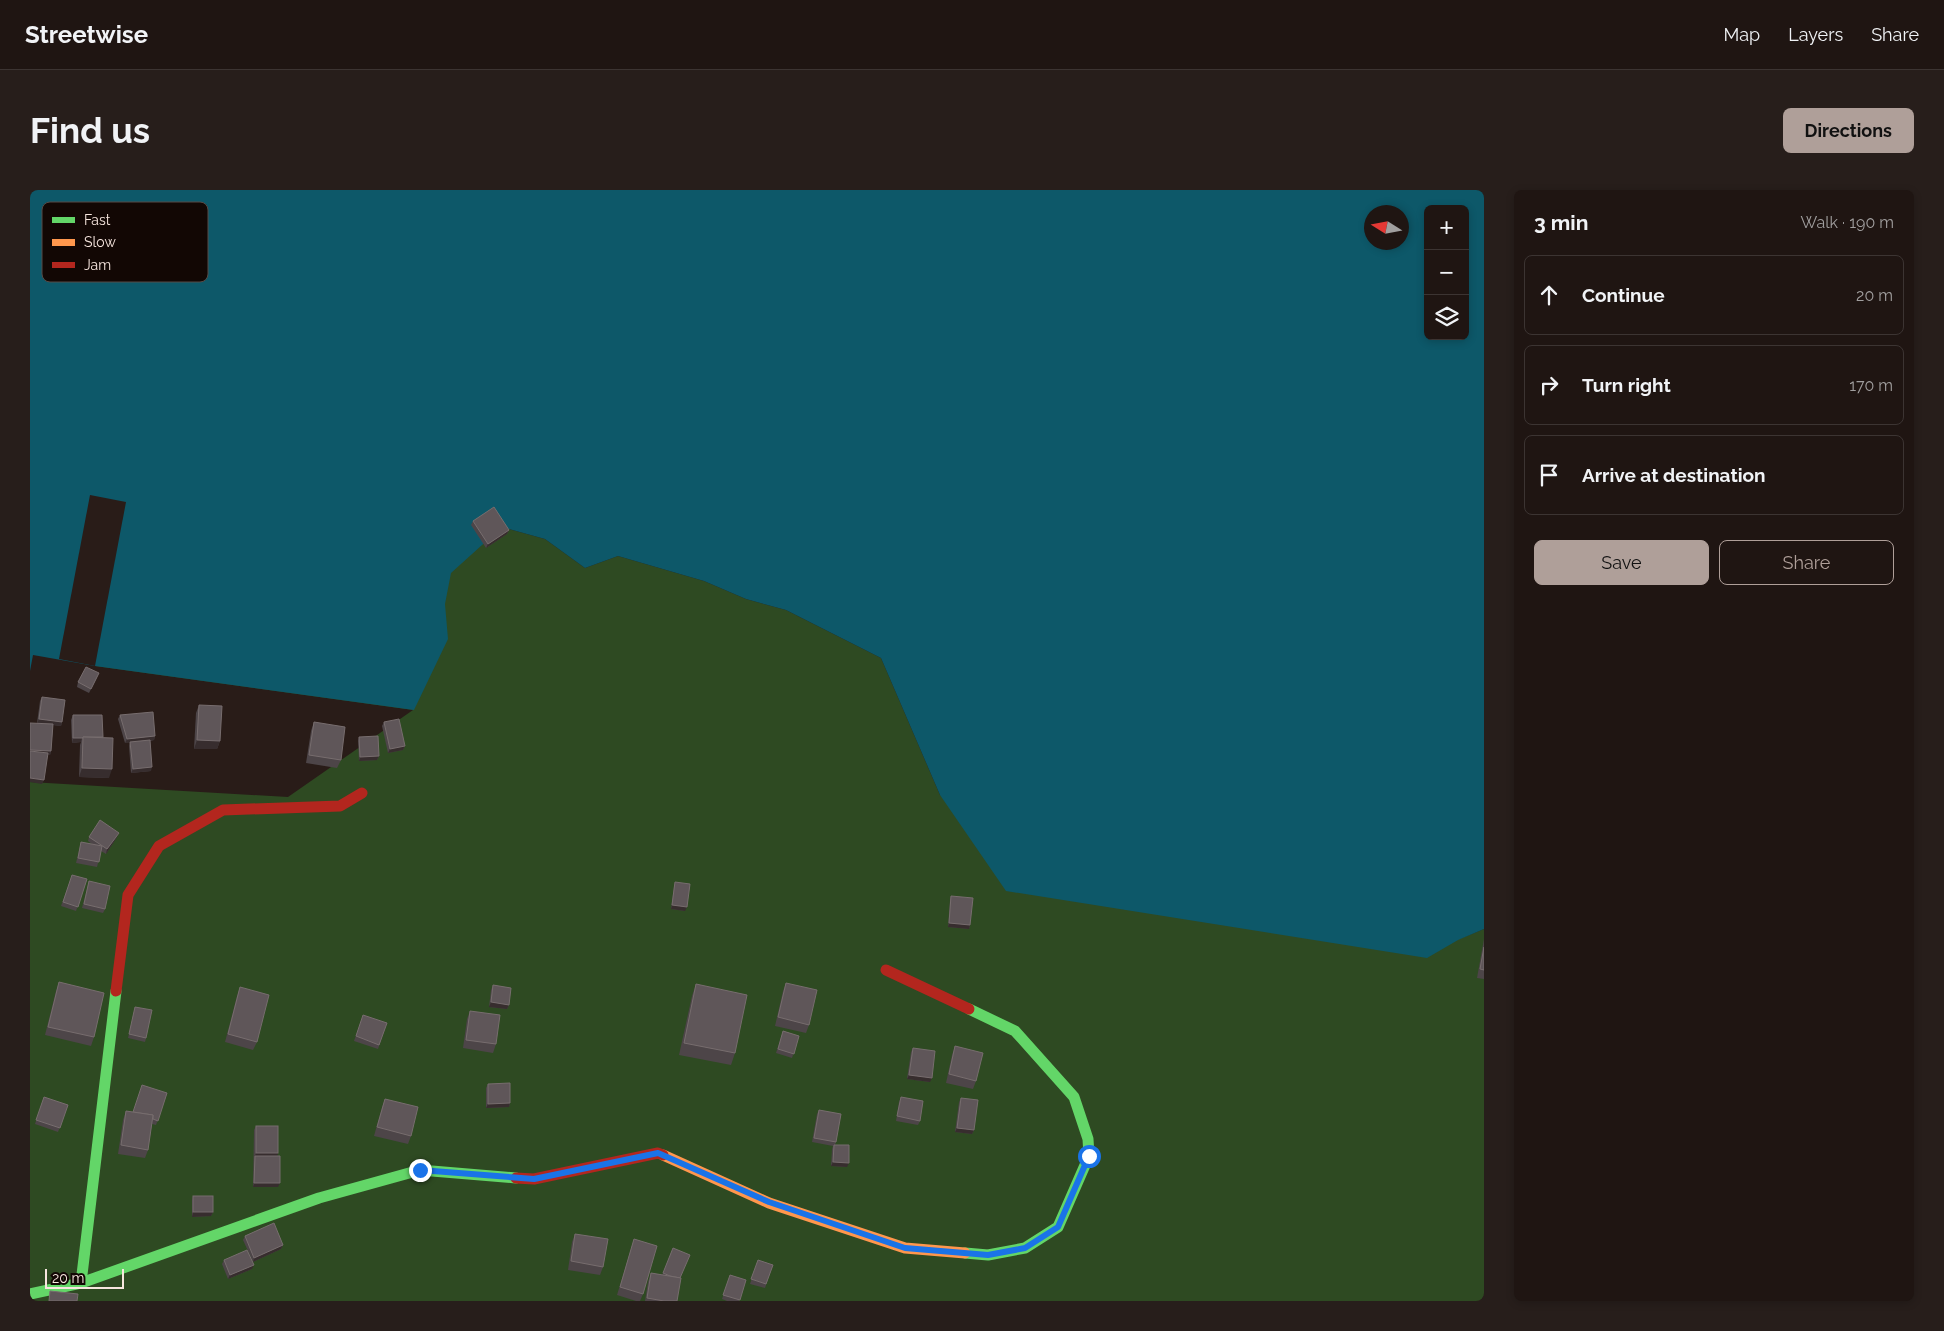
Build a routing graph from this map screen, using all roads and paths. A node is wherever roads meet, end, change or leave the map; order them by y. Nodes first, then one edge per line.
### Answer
1 (362, 793) dead end
2 (886, 970) dead end
3 (81, 1283) junction
4 (30, 1294) edge

1 - 3 street
2 - 3 street
3 - 4 street

